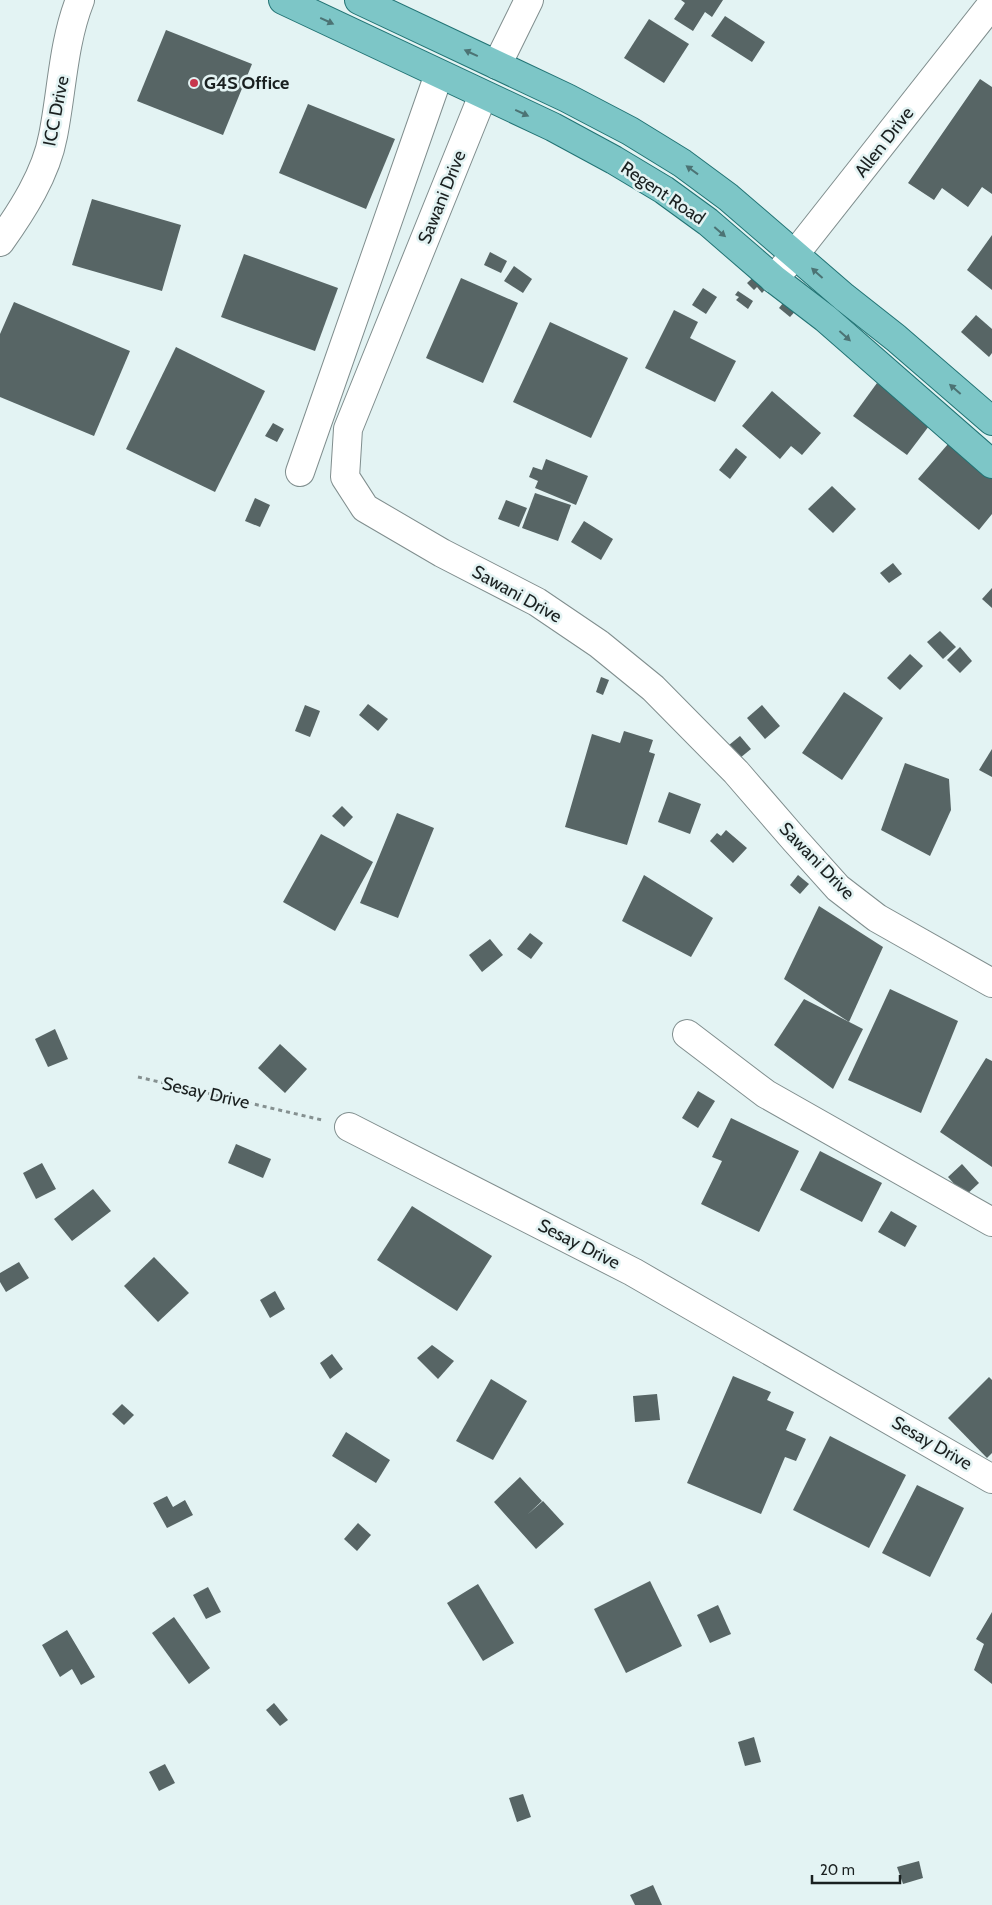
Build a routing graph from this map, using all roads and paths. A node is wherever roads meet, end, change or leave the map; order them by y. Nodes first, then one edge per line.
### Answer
1 (80, 0) edge
2 (283, 0) edge
3 (358, 0) edge
4 (529, 0) edge
5 (992, 4) edge
6 (497, 65) junction
7 (439, 74) junction
8 (483, 95) junction
9 (0, 242) edge
10 (796, 254) junction
11 (774, 279) junction
12 (990, 415) edge
13 (992, 464) edge
14 (300, 472) dead end
15 (992, 983) edge
16 (687, 1034) dead end
17 (138, 1077) dead end
18 (349, 1127) joint
19 (992, 1222) edge
20 (992, 1479) edge

1 - 9 street, ICC Drive
2 -> 7 main road, Regent Road
6 -> 3 main road, Regent Road
4 - 6 street
5 - 10 street, Allen Drive
10 -> 6 main road, Regent Road
7 - 8 main road, Regent Road
7 - 14 street
8 -> 11 main road, Regent Road
8 - 15 street, Sawani Drive
10 - 11 street, Allen Drive
12 -> 10 main road, Regent Road
11 -> 13 main road, Regent Road
16 - 19 street
17 - 18 path, Sesay Drive
18 - 20 street, Sesay Drive

